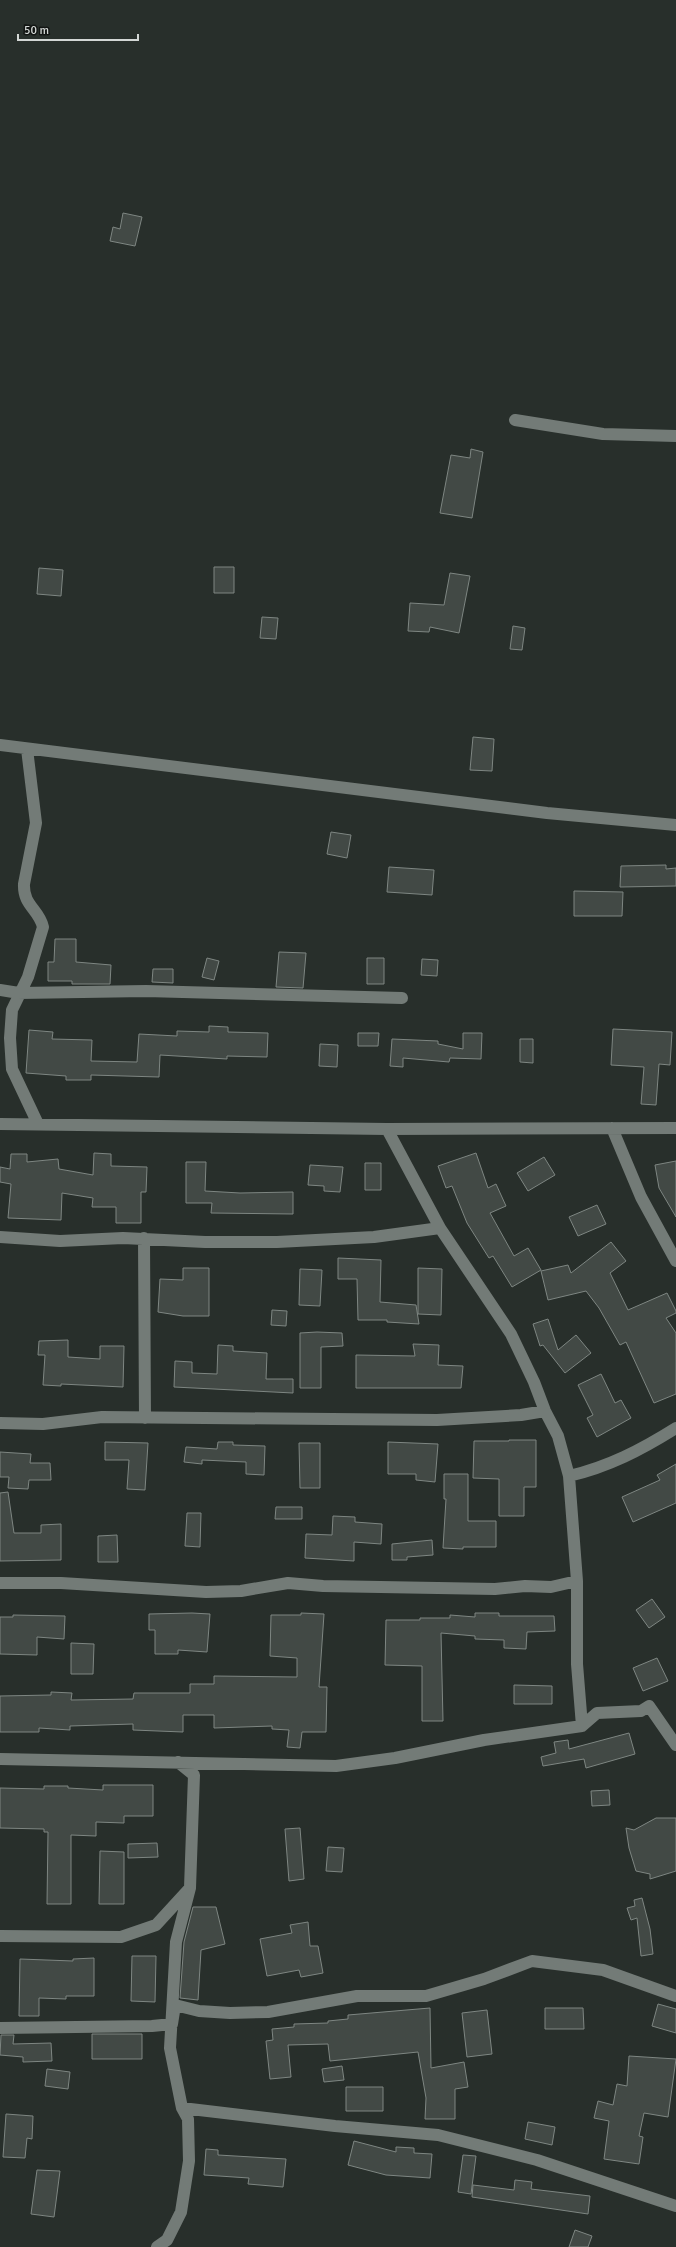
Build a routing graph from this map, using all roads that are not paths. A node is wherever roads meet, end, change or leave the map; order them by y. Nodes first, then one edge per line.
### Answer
1 (515, 420) dead end
2 (676, 436) edge
3 (0, 745) edge
4 (27, 749) junction
5 (676, 824) edge
6 (0, 990) edge
7 (19, 993) junction
8 (402, 998) dead end
9 (0, 1124) edge
10 (38, 1124) junction
11 (612, 1128) junction
12 (676, 1128) edge
13 (387, 1129) junction
14 (440, 1228) junction
15 (0, 1237) edge
16 (144, 1238) junction
17 (676, 1261) edge
18 (545, 1411) junction
19 (145, 1418) junction
20 (0, 1423) edge
21 (676, 1428) edge
22 (568, 1476) junction
23 (0, 1582) edge
24 (577, 1582) junction
25 (582, 1726) junction
26 (676, 1746) edge
27 (0, 1760) edge
28 (178, 1762) junction
29 (190, 1888) junction
30 (0, 1936) edge
31 (676, 1996) edge
32 (172, 2024) junction
33 (0, 2028) edge
34 (182, 2108) junction
35 (676, 2206) edge
36 (163, 2245) edge

1 - 2 street
3 - 4 street
4 - 5 street
4 - 7 street
6 - 7 street
7 - 8 street
7 - 10 street
9 - 10 street
10 - 13 street
11 - 12 street
11 - 13 street
11 - 17 street
13 - 14 street
14 - 16 street
14 - 18 street
15 - 16 street
16 - 19 street
18 - 19 street
18 - 22 street
19 - 20 street
21 - 22 street
22 - 24 street
23 - 24 street
24 - 25 street
25 - 26 street
25 - 28 street
27 - 28 street
28 - 29 street
29 - 30 street
29 - 32 street
31 - 32 street
32 - 33 street
32 - 34 street
34 - 35 street
34 - 36 street

